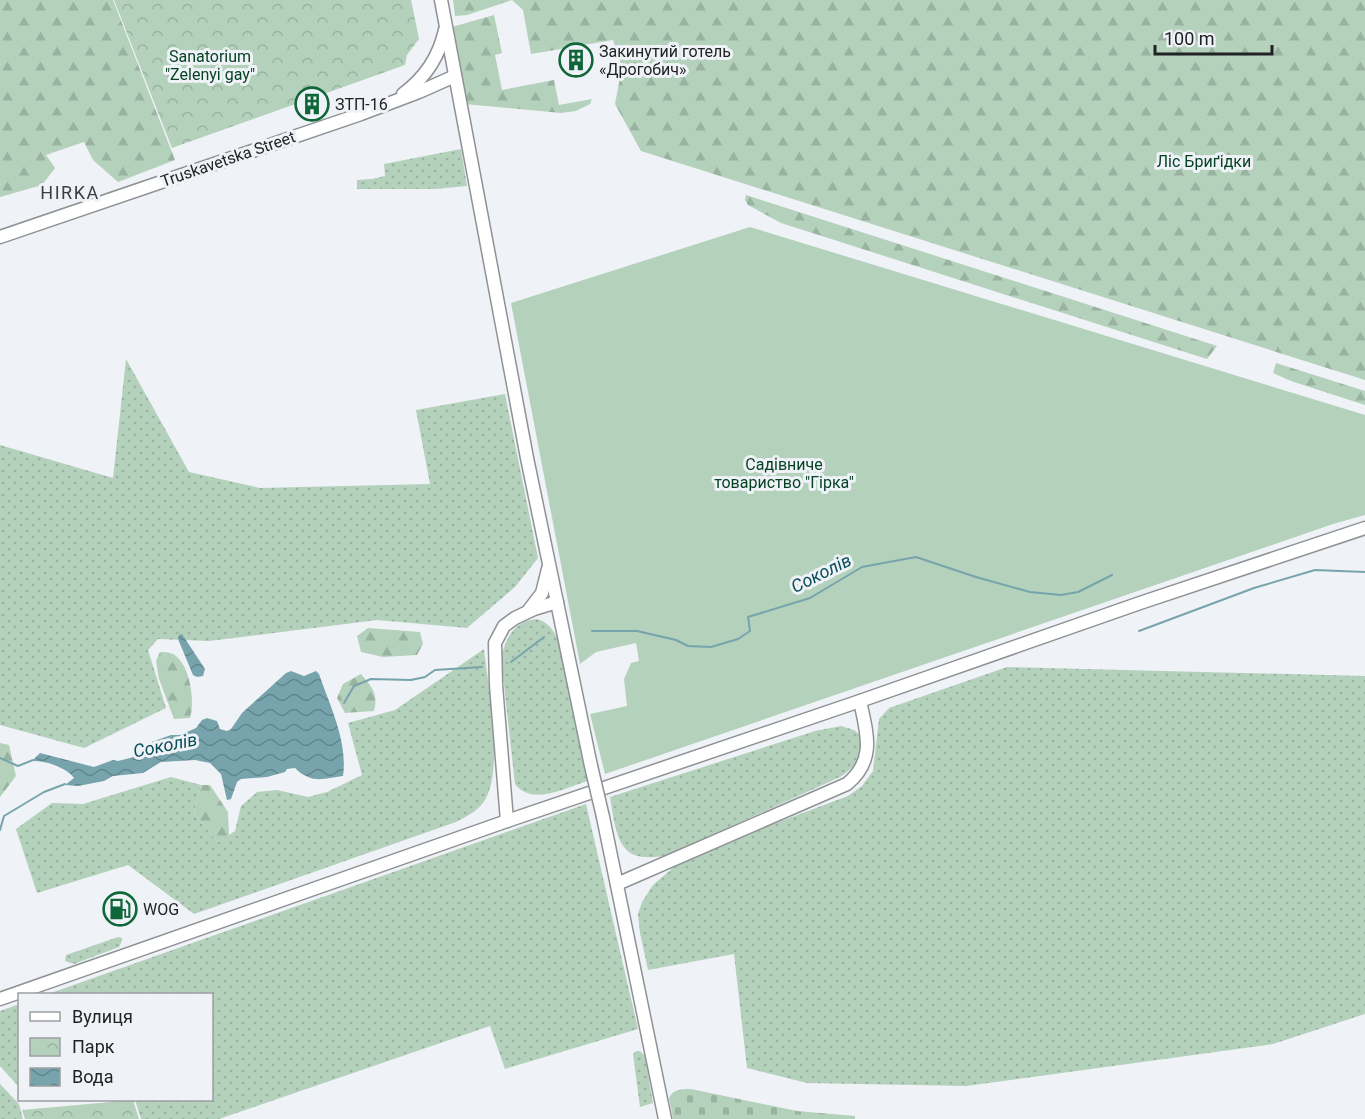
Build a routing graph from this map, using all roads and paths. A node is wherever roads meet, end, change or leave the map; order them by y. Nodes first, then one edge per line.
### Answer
1 (441, 0) edge
2 (446, 25) junction
3 (454, 76) junction
4 (393, 102) junction
5 (0, 237) edge
6 (1365, 528) edge
7 (549, 558) junction
8 (557, 602) junction
9 (529, 610) junction
10 (860, 701) junction
11 (507, 821) junction
12 (617, 884) junction
13 (0, 999) edge
14 (665, 1119) edge

1 - 2 main road
2 - 3 main road
2 - 4 main road
3 - 4 main road, Truskavetska Street
3 - 7 main road
4 - 5 main road, Truskavetska Street
6 - 10 main road
7 - 8 main road
7 - 9 main road
8 - 9 main road
8 - 12 main road, bridge
9 - 11 main road
10 - 11 main road
10 - 12 main road
11 - 13 main road
12 - 14 main road

